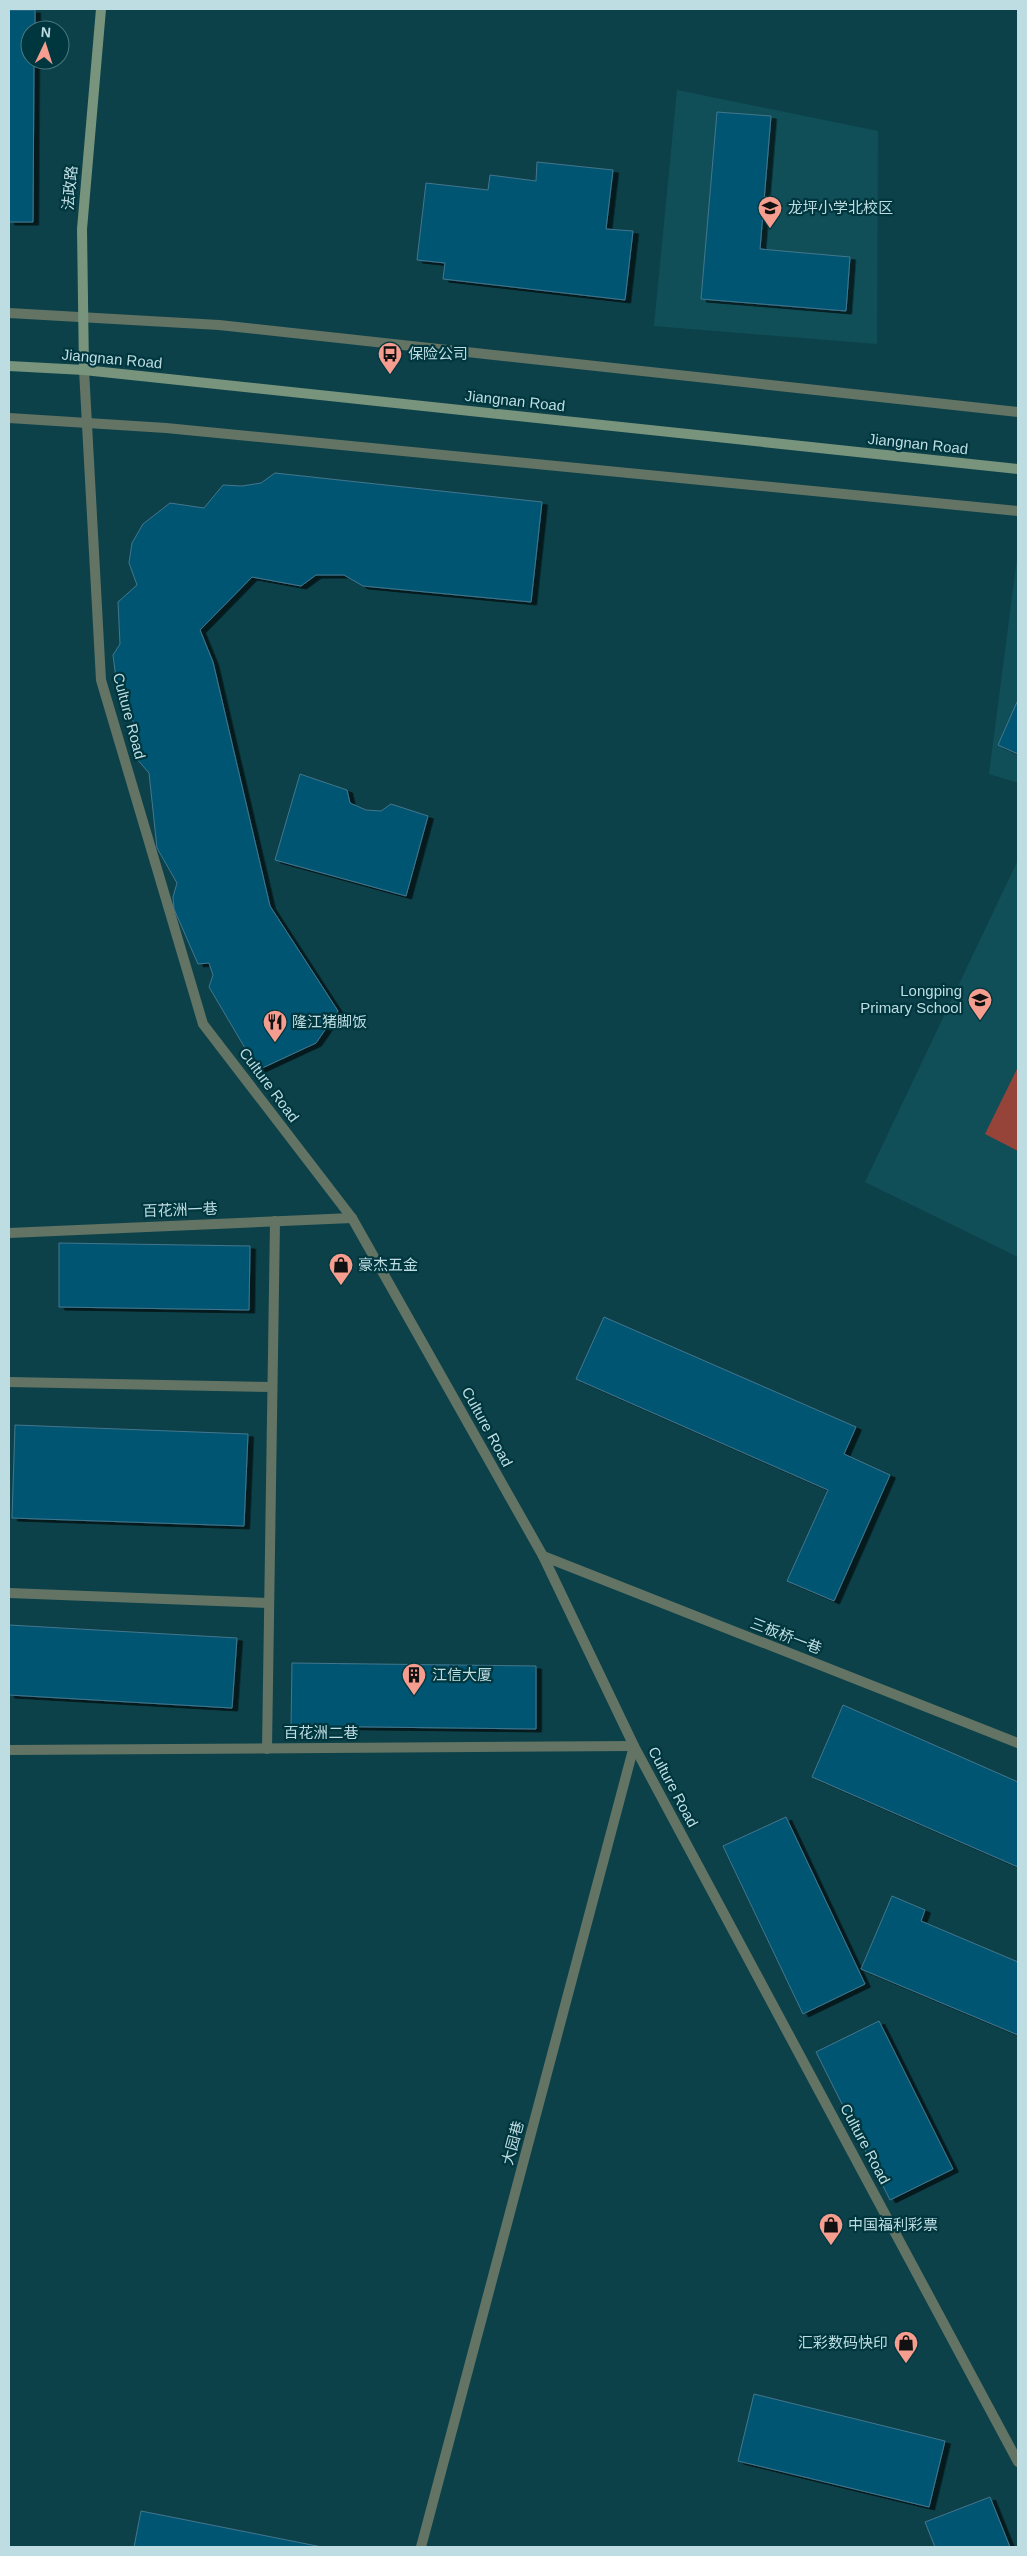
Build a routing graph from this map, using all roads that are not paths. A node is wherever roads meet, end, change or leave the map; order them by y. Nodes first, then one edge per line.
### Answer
1 (101, 9) edge
2 (9, 313) edge
3 (83, 318) junction
4 (9, 366) edge
5 (84, 370) junction
6 (1018, 412) edge
7 (9, 418) edge
8 (87, 423) junction
9 (1018, 469) edge
10 (1018, 511) edge
11 (352, 1218) junction
12 (275, 1221) junction
13 (9, 1233) edge
14 (9, 1382) edge
15 (272, 1387) junction
16 (543, 1556) junction
17 (9, 1593) edge
18 (269, 1604) junction
19 (1018, 1743) edge
20 (634, 1746) junction
21 (267, 1749) junction
22 (9, 1750) edge
23 (1018, 2462) edge
24 (421, 2547) edge

1 - 3 main road, 法政路
2 - 3 street
3 - 5 main road, 法政路
3 - 6 street
4 - 5 main road, Jiangnan Road
5 - 8 street, Culture Road
5 - 9 main road, Jiangnan Road
7 - 8 street
8 - 10 street
8 - 11 street, Culture Road
11 - 12 street, 百花洲一巷
11 - 16 street, Culture Road
12 - 13 street, 百花洲一巷
12 - 15 street
14 - 15 street
15 - 18 street
16 - 19 street, 三板桥一巷
16 - 20 street, Culture Road
17 - 18 street
18 - 21 street
20 - 21 street, 百花洲二巷
20 - 23 street, Culture Road
20 - 24 street, 大园巷
21 - 22 street, 百花洲二巷

